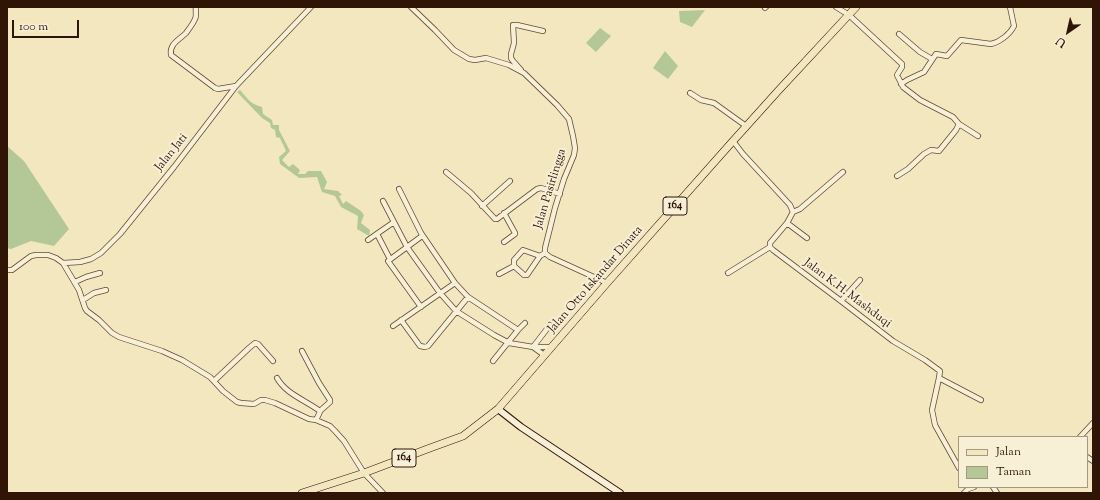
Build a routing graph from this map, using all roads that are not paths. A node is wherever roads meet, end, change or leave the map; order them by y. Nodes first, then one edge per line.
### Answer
1 (196, 7) edge
2 (311, 7) edge
3 (411, 7) edge
4 (836, 7) edge
5 (856, 7) edge
6 (1010, 7) edge
7 (848, 15) junction
8 (543, 31) dead end
9 (899, 34) dead end
10 (932, 59) junction
11 (524, 73) junction
12 (901, 84) junction
13 (235, 87) junction
14 (690, 93) dead end
15 (959, 124) junction
16 (746, 126) junction
17 (978, 136) dead end
18 (733, 141) junction
19 (446, 172) dead end
20 (843, 172) dead end
21 (897, 176) dead end
22 (510, 182) dead end
23 (399, 189) dead end
24 (560, 194) junction
25 (383, 201) dead end
26 (482, 206) junction
27 (793, 212) junction
28 (504, 213) junction
29 (394, 222) junction
30 (787, 223) junction
31 (377, 234) junction
32 (422, 236) junction
33 (807, 238) dead end
34 (368, 240) dead end
35 (504, 242) dead end
36 (407, 247) junction
37 (770, 247) junction
38 (545, 253) junction
39 (540, 256) junction
40 (390, 258) junction
41 (64, 263) junction
42 (514, 266) junction
43 (7, 270) edge
44 (100, 273) dead end
45 (728, 273) dead end
46 (499, 274) dead end
47 (860, 280) dead end
48 (75, 282) junction
49 (455, 283) junction
50 (607, 283) junction
51 (106, 290) dead end
52 (440, 293) junction
53 (468, 297) junction
54 (83, 300) junction
55 (841, 301) junction
56 (421, 307) junction
57 (456, 311) junction
58 (401, 320) junction
59 (525, 323) dead end
60 (550, 325) dead end
61 (393, 326) dead end
62 (518, 330) junction
63 (509, 343) junction
64 (533, 347) junction
65 (551, 347) junction
66 (302, 351) dead end
67 (544, 355) junction
68 (273, 361) dead end
69 (493, 361) dead end
70 (277, 378) dead end
71 (939, 378) junction
72 (214, 381) junction
73 (981, 400) dead end
74 (498, 409) junction
75 (320, 411) junction
76 (316, 420) junction
77 (1093, 423) edge
78 (1081, 436) edge
79 (958, 466) edge
80 (364, 473) junction
81 (302, 493) edge
82 (382, 493) edge
83 (620, 493) edge

1 - 13 street
2 - 13 street, Jalan Jati
3 - 11 street, Jalan Pasirlingga
4 - 7 street
5 - 7 main road, Jalan Otto Iskandar Dinata / 164
6 - 10 street
7 - 12 street
7 - 16 main road, Jalan Otto Iskandar Dinata / 164
8 - 11 street
9 - 10 street
10 - 12 street
11 - 24 street, Jalan Pasirlingga
12 - 15 street
13 - 41 street, Jalan Jati
14 - 16 street
15 - 17 street
15 - 21 street
16 - 18 main road, Jalan Otto Iskandar Dinata / 164
18 - 27 street
18 - 50 main road, Jalan Otto Iskandar Dinata / 164
19 - 26 street
20 - 27 street
22 - 26 street
23 - 32 street
24 - 28 street
24 - 38 street, Jalan Pasirlingga
25 - 29 street
26 - 28 street
27 - 30 street
28 - 35 street
29 - 31 street
29 - 36 street
30 - 33 street
30 - 37 street
31 - 34 street
31 - 40 street
32 - 36 street
32 - 49 street
36 - 40 street
36 - 52 street
37 - 45 street
37 - 55 street, Jalan K.H. Mashduqi
38 - 39 street
38 - 50 street
39 - 42 street
39 - 42 street
40 - 56 street
41 - 43 street, Jalan Jati
41 - 48 street
42 - 46 street
44 - 48 street
47 - 55 street
48 - 54 street
49 - 52 street
49 - 53 street
50 - 65 main road, Jalan Otto Iskandar Dinata / 164
51 - 54 street
52 - 56 street
52 - 57 street
53 - 57 street
53 - 62 street
54 - 72 street
55 - 71 street, Jalan K.H. Mashduqi
56 - 58 street
57 - 58 street
57 - 63 street
58 - 61 street
59 - 62 street
60 - 64 street
62 - 63 street
63 - 64 street
63 - 69 street
64 - 65 street
64 - 67 street
65 - 67 main road, Jalan Otto Iskandar Dinata / 164
66 - 75 street
67 - 74 main road, Jalan Otto Iskandar Dinata / 164
68 - 72 street
70 - 75 street
71 - 73 street
71 - 79 street
72 - 76 street
74 - 80 main road, Jalan Otto Iskandar Dinata / 164
74 - 83 street
75 - 76 street
76 - 80 street
77 - 78 street
80 - 81 main road, Jalan Otto Iskandar Dinata / 164
80 - 82 street

